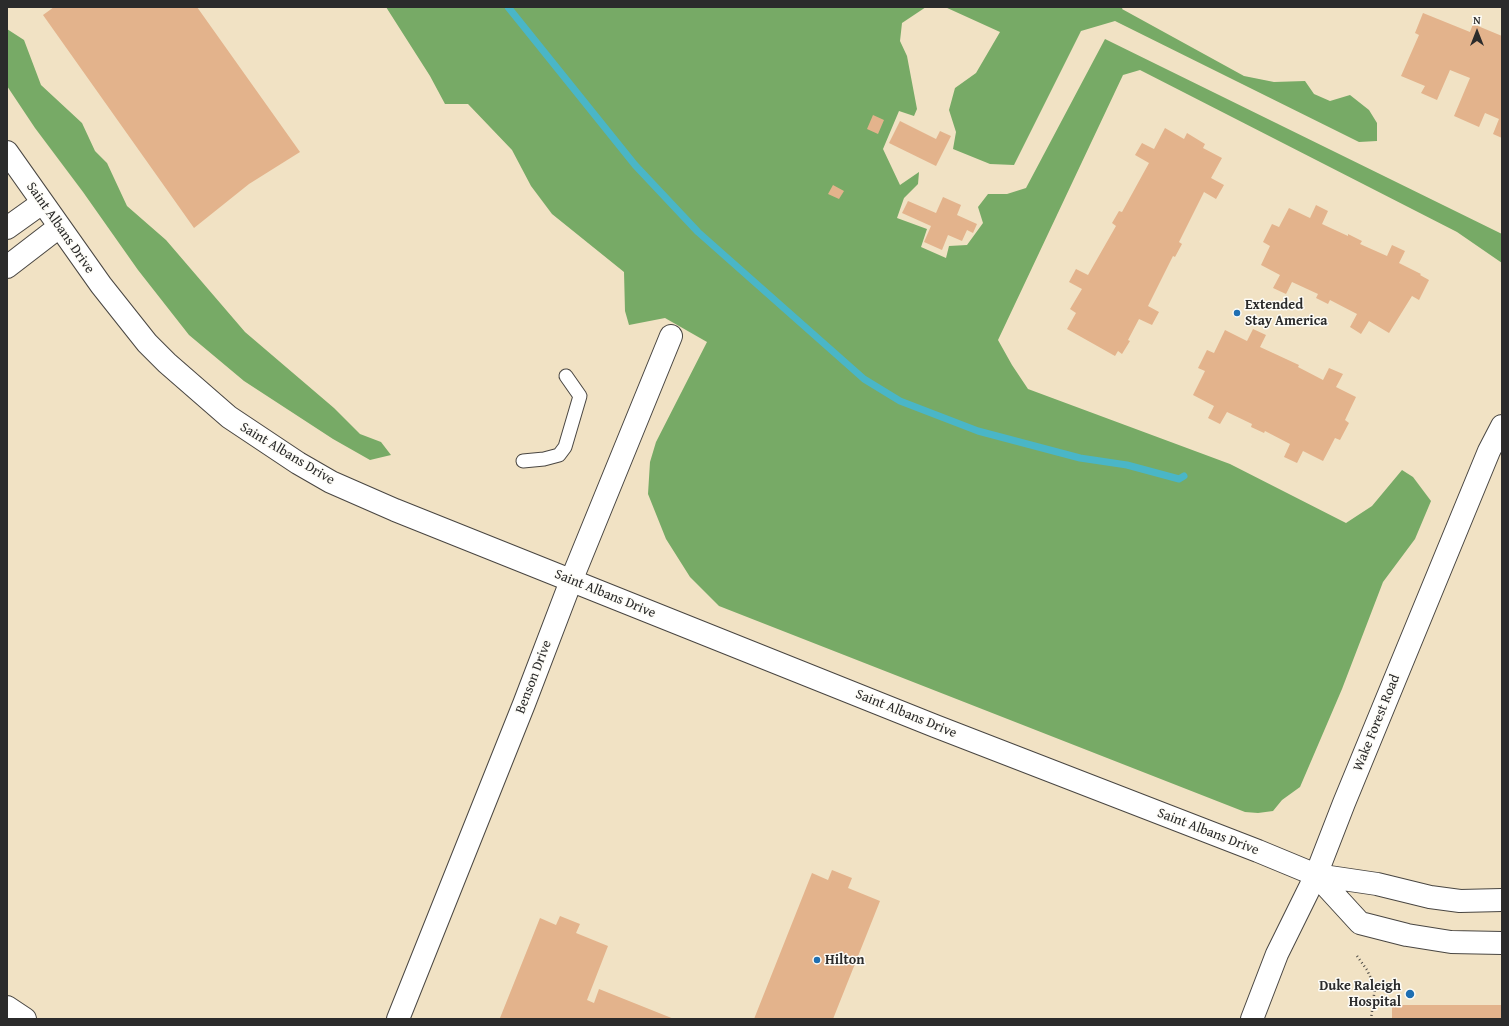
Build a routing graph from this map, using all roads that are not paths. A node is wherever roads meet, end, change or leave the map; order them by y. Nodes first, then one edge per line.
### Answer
1 (7, 152) edge
2 (42, 203) junction
3 (59, 227) junction
4 (7, 228) edge
5 (7, 267) edge
6 (671, 336) dead end
7 (566, 376) dead end
8 (1502, 426) edge
9 (523, 461) dead end
10 (571, 581) junction
11 (1316, 875) junction
12 (1502, 900) edge
13 (1502, 943) edge
14 (7, 1007) edge
15 (25, 1019) edge
16 (398, 1019) edge
17 (1252, 1019) edge

1 - 2 street, Saint Albans Drive
2 - 3 street, Saint Albans Drive
2 - 4 street
3 - 5 street
3 - 10 street, Saint Albans Drive
6 - 10 street, Benson Drive
7 - 9 lane
8 - 11 street, Wake Forest Road
10 - 11 street, Saint Albans Drive
10 - 16 street, Benson Drive
11 - 12 street, Saint Albans Drive
11 - 13 street, Saint Albans Drive
11 - 17 street, Wake Forest Road
14 - 15 street

